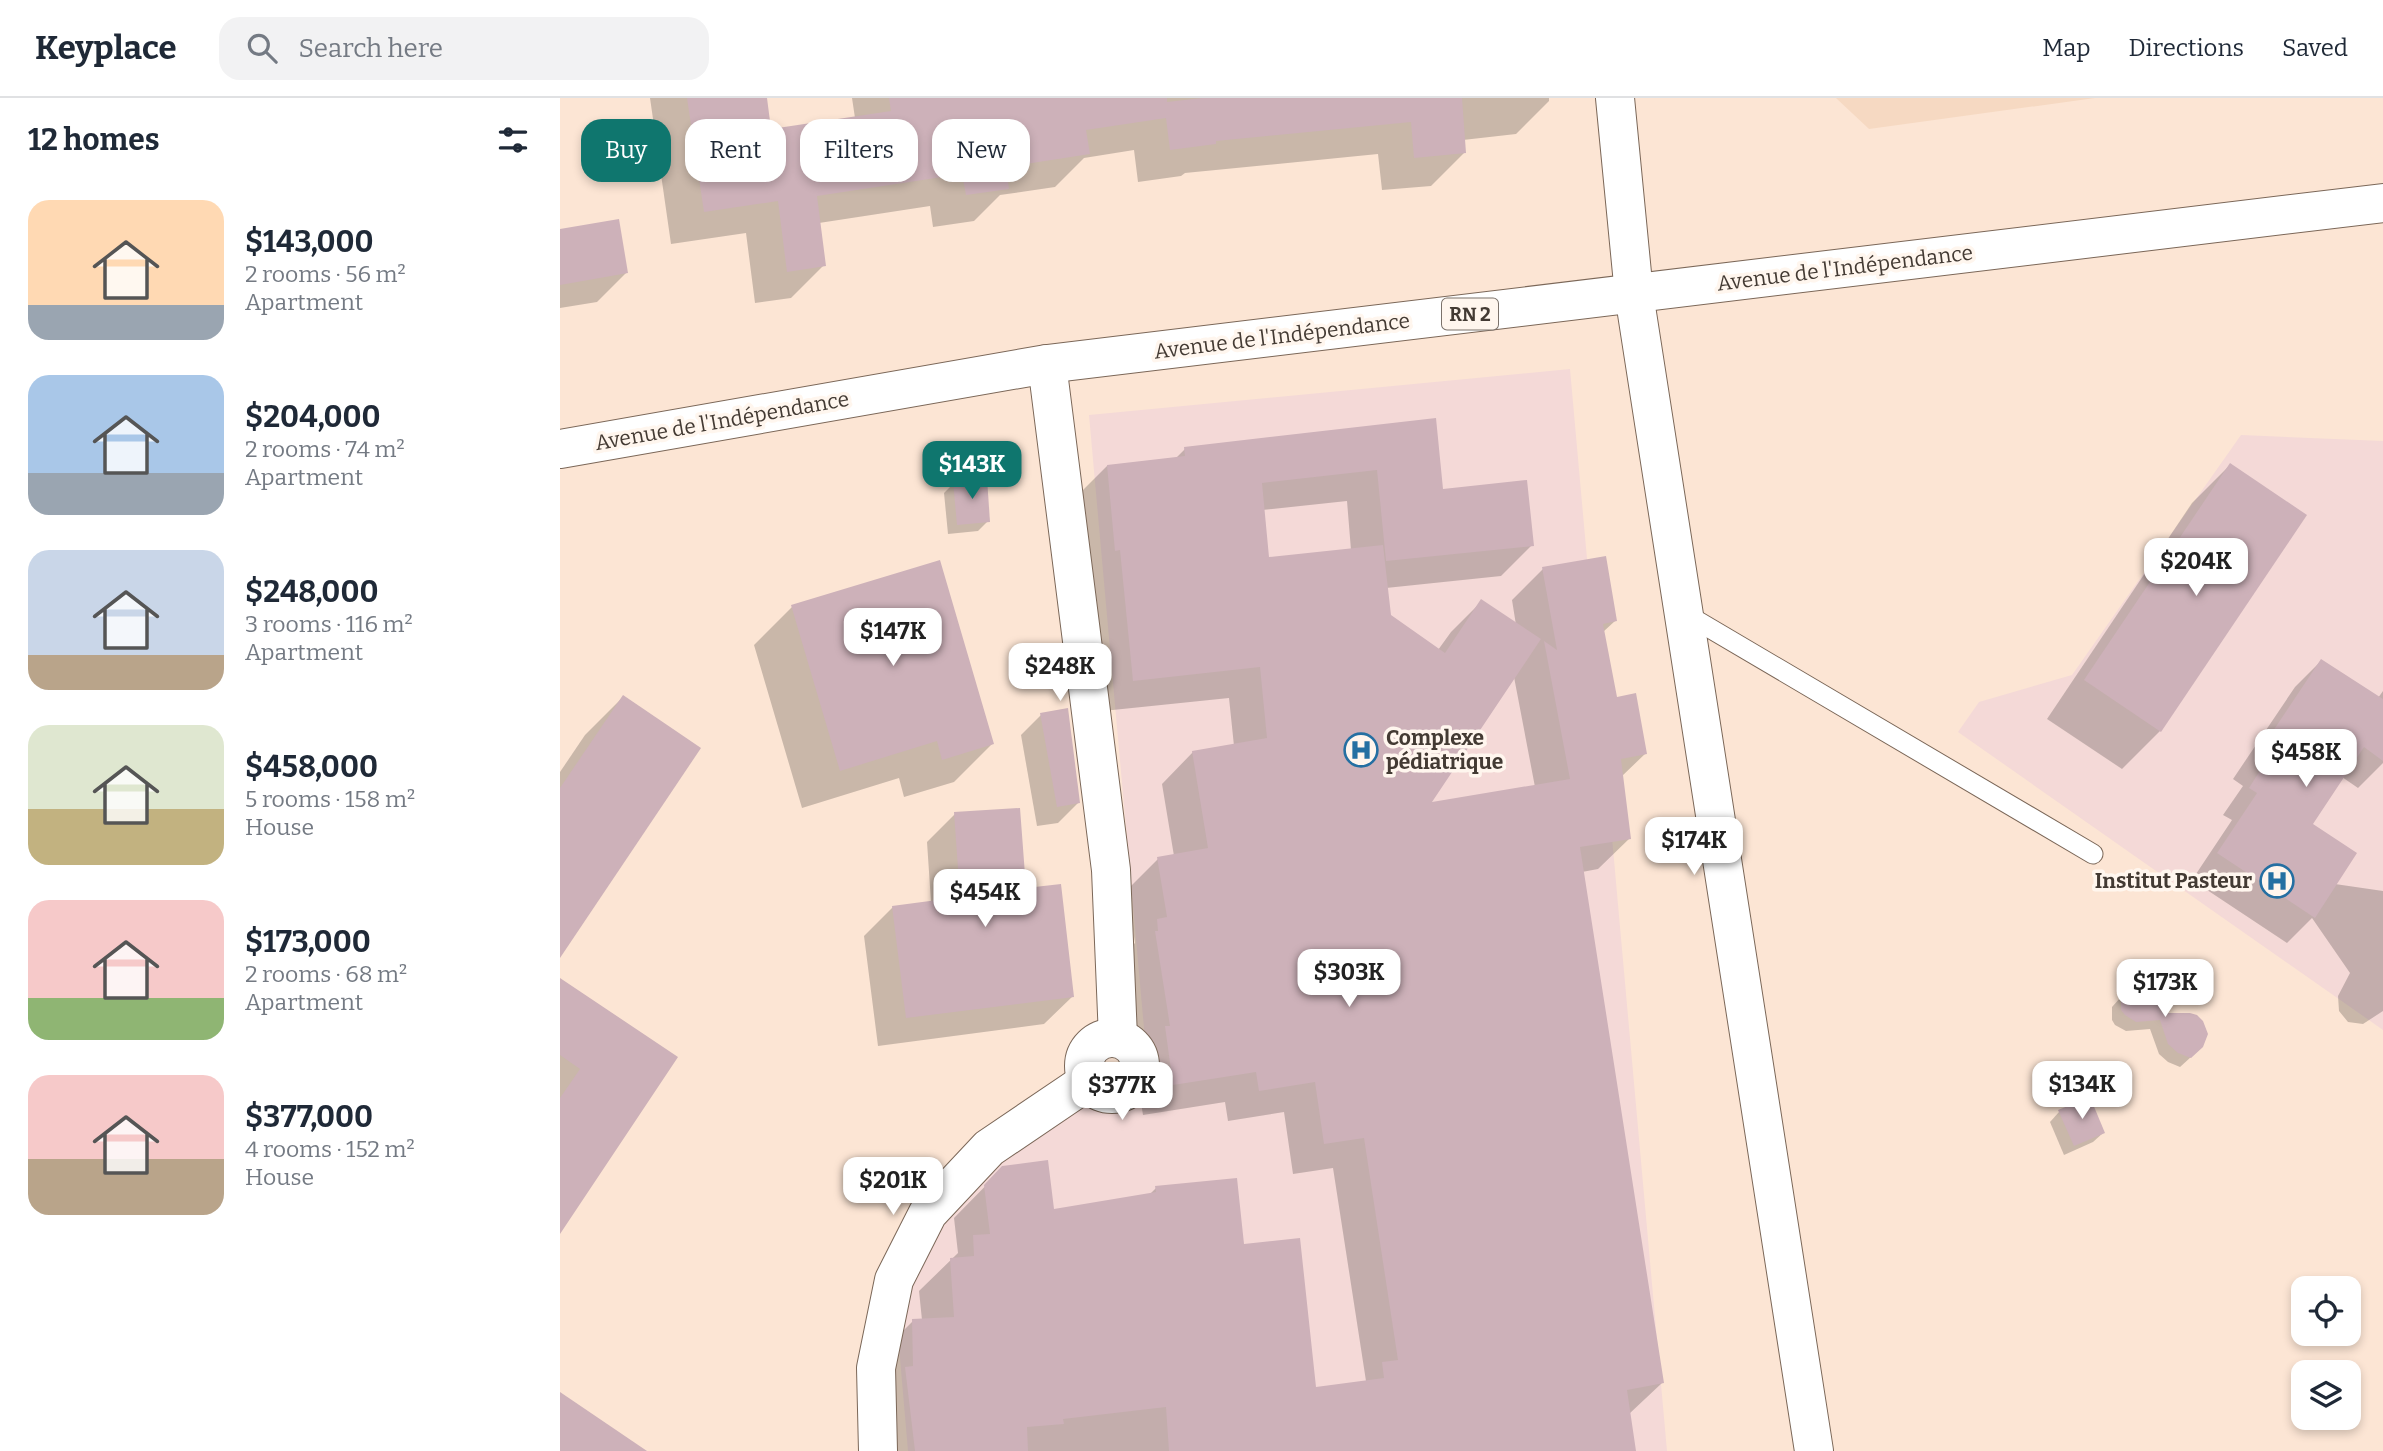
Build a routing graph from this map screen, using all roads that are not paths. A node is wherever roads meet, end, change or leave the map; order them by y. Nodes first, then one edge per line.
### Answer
1 (1615, 98) edge
2 (2383, 203) edge
3 (1634, 294) junction
4 (1047, 364) junction
5 (560, 449) edge
6 (1683, 612) junction
7 (2093, 854) dead end
8 (878, 1451) edge
9 (1814, 1451) edge

1 - 3 street
2 - 3 street, Avenue de l'Indépendance / RN 2
3 - 4 street, Avenue de l'Indépendance / RN 2
3 - 6 street
4 - 5 street, Avenue de l'Indépendance / RN 2
4 - 8 street
6 - 7 lane
6 - 9 street

